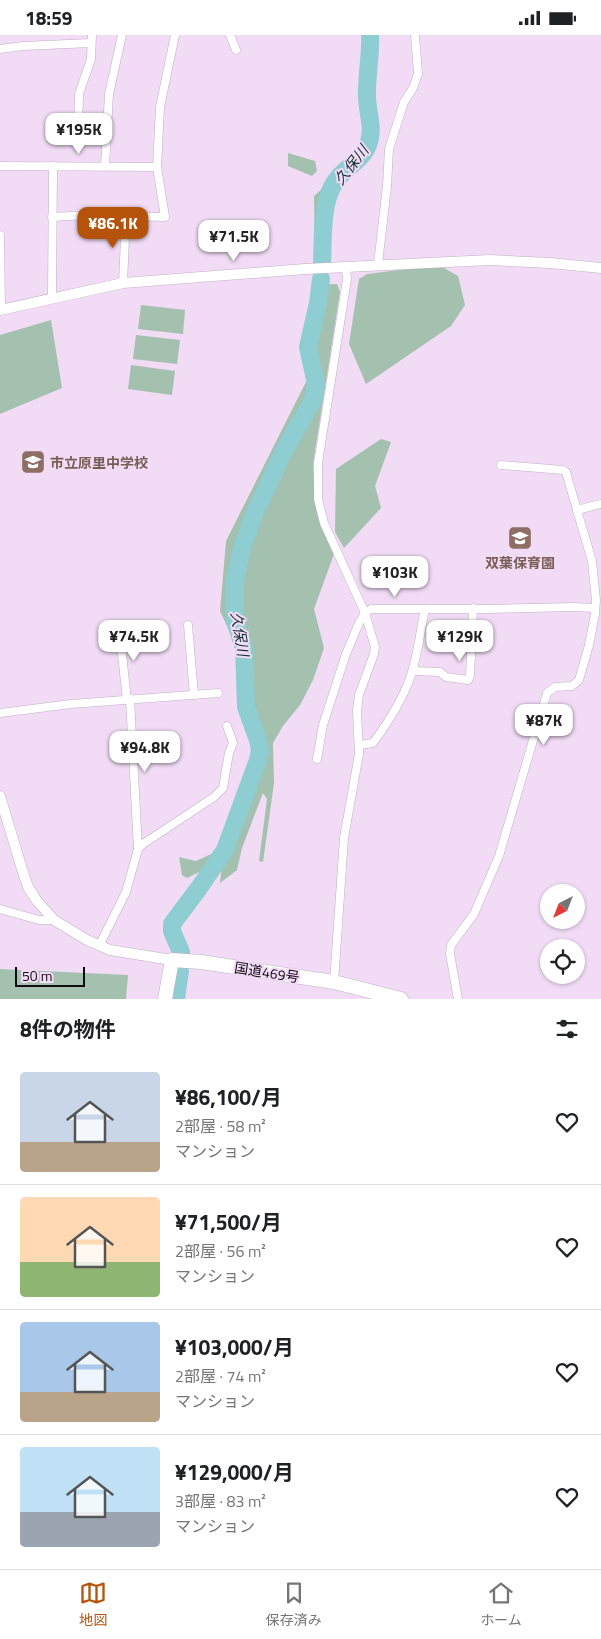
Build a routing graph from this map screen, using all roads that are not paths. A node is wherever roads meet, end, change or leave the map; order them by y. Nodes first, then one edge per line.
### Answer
1 (122, 35) edge
2 (175, 35) edge
3 (230, 35) edge
4 (415, 35) edge
5 (92, 39) edge
6 (0, 49) edge
7 (236, 50) dead end
8 (78, 129) dead end
9 (0, 165) edge
10 (53, 166) junction
11 (105, 166) junction
12 (157, 167) junction
13 (126, 216) junction
14 (52, 217) junction
15 (0, 235) edge
16 (378, 264) junction
17 (346, 267) junction
18 (601, 268) edge
19 (123, 283) junction
20 (52, 298) junction
21 (0, 309) edge
22 (501, 465) dead end
23 (601, 504) edge
24 (577, 510) junction
25 (598, 603) edge
26 (474, 608) junction
27 (425, 609) junction
28 (365, 613) junction
29 (188, 625) dead end
30 (119, 627) dead end
31 (413, 671) junction
32 (218, 693) dead end
33 (194, 695) junction
34 (128, 699) junction
35 (0, 713) edge
36 (227, 726) dead end
37 (359, 745) junction
38 (317, 759) dead end
39 (0, 795) edge
40 (138, 849) junction
41 (0, 909) edge
42 (54, 920) junction
43 (100, 946) junction
44 (172, 960) junction
45 (334, 982) junction
46 (363, 994) edge
47 (165, 999) edge
48 (400, 999) edge
49 (458, 999) edge

1 - 11 street
2 - 12 street
3 - 7 street
4 - 16 street
5 - 6 street
5 - 8 street
9 - 10 street
10 - 11 street
10 - 14 street
11 - 12 street
12 - 13 street
13 - 14 street
13 - 19 street
14 - 20 street
15 - 21 street
16 - 17 street
16 - 18 street
17 - 19 street
17 - 28 street
19 - 20 street
20 - 21 street
22 - 24 street
23 - 24 street
24 - 25 street
25 - 26 street
25 - 49 street
26 - 27 street
26 - 31 street
27 - 28 street
27 - 31 street
28 - 37 street
28 - 38 street
29 - 33 street
30 - 34 street
31 - 37 street
32 - 33 street
33 - 34 street
34 - 35 street
34 - 40 street
36 - 40 street
37 - 45 street
39 - 42 street
40 - 43 street
41 - 42 street
42 - 43 street
43 - 44 street
44 - 45 highway, 国道469号
44 - 47 highway
45 - 46 highway, 国道469号
46 - 48 highway, 国道469号

